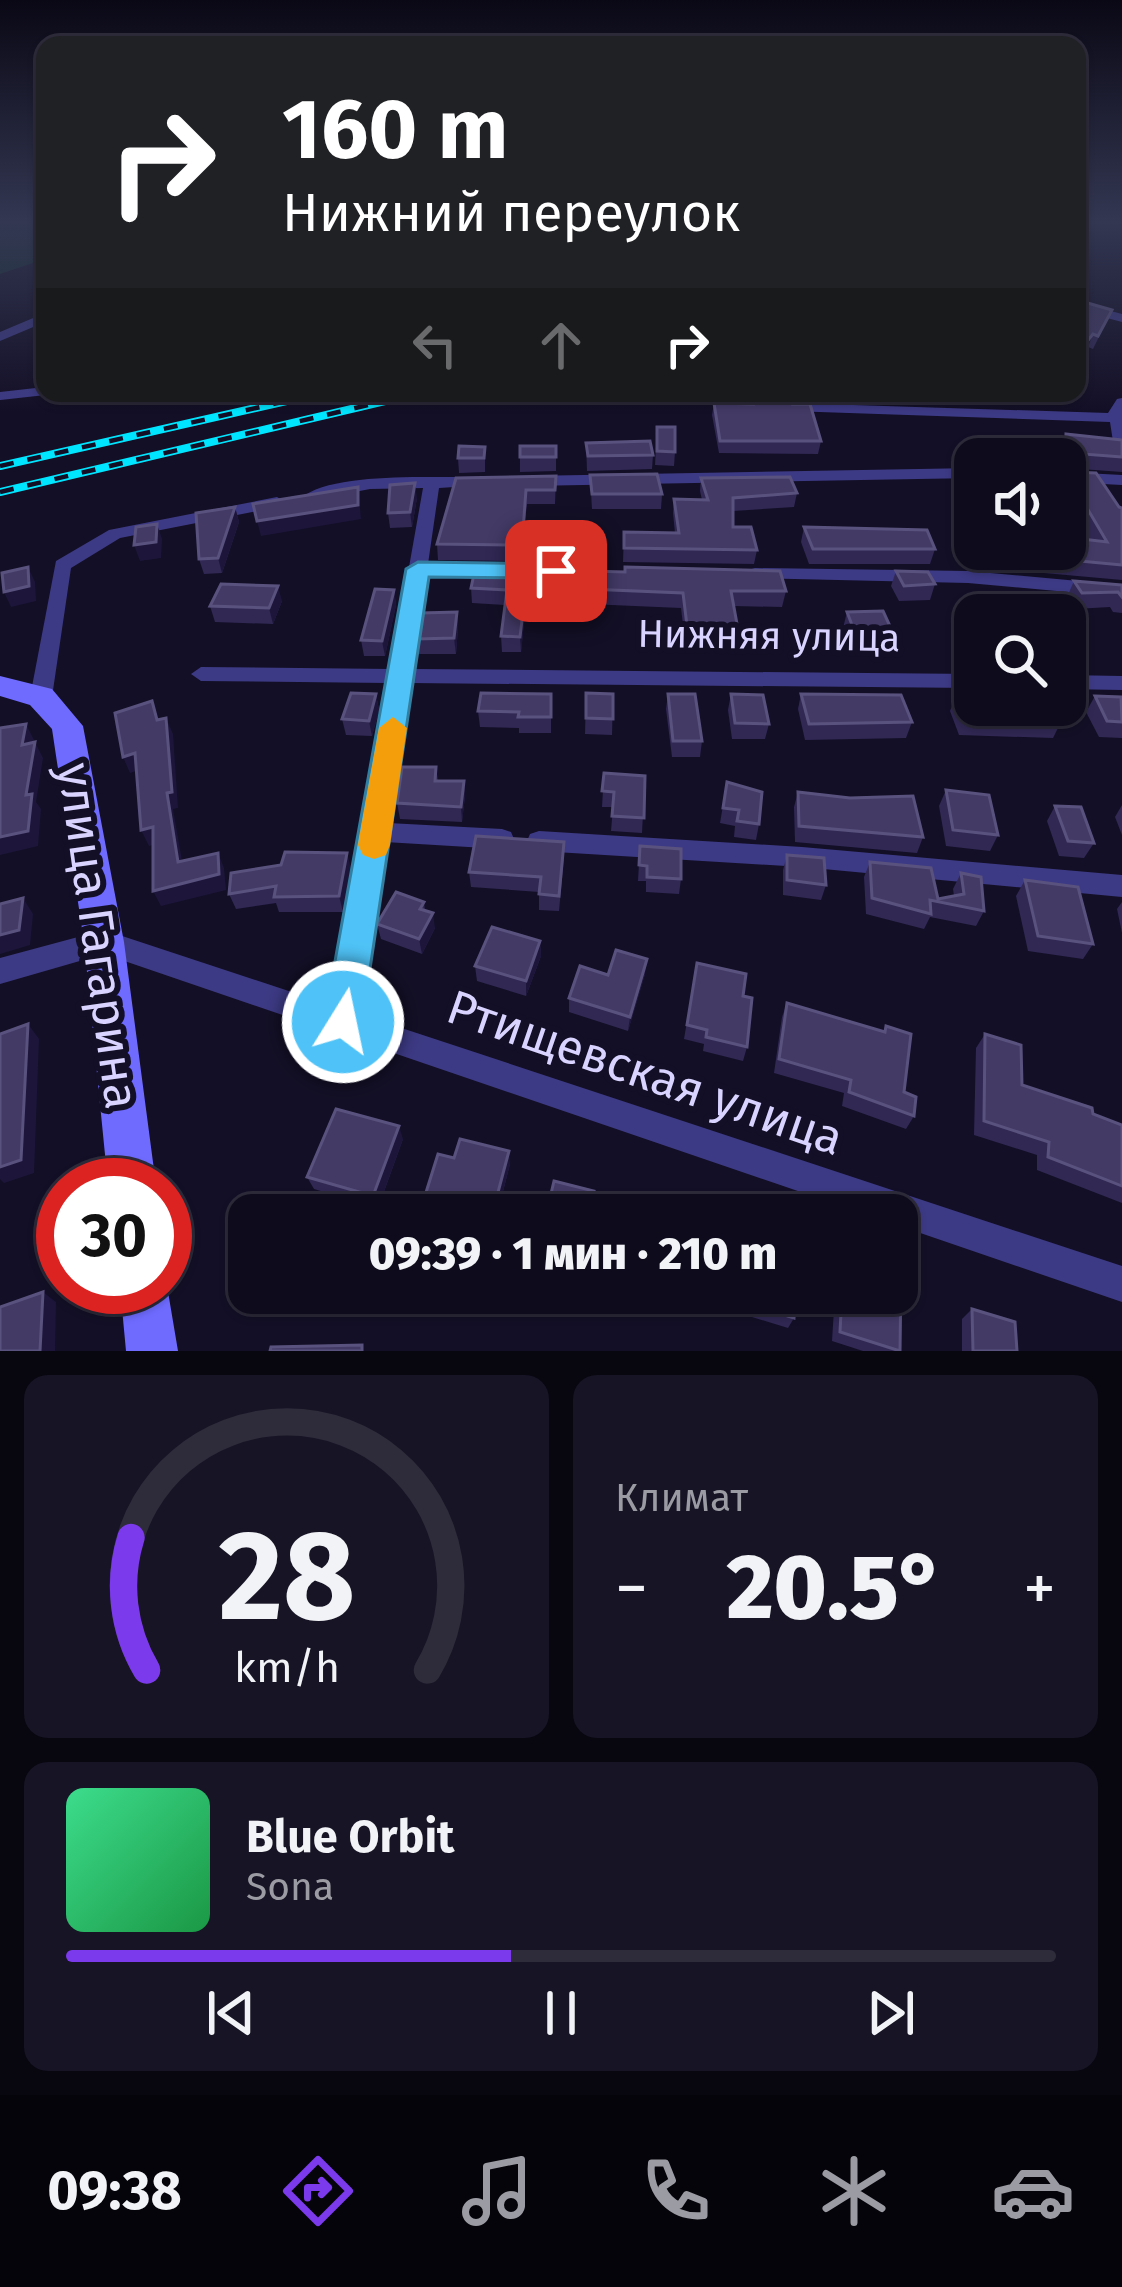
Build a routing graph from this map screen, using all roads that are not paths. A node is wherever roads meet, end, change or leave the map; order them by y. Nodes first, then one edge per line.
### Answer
1 (1086, 308) edge
2 (1122, 318) edge
3 (36, 321) edge
4 (0, 337) edge
5 (36, 392) edge
6 (2, 398) edge
7 (790, 407) edge
8 (1119, 410) edge
9 (1122, 448) edge
10 (954, 473) edge
11 (1086, 478) edge
12 (1097, 479) junction
13 (1122, 480) edge
14 (432, 483) junction
15 (1109, 497) edge
16 (418, 569) junction
17 (514, 571) edge
18 (729, 574) edge
19 (1122, 591) edge
20 (402, 673) junction
21 (201, 674) dead end
22 (954, 681) edge
23 (1086, 682) edge
24 (1122, 683) edge
25 (0, 686) edge
26 (41, 697) junction
27 (376, 832) junction
28 (1122, 886) edge
29 (104, 942) junction
30 (0, 971) edge
31 (343, 1022) junction
32 (129, 1158) edge
33 (1122, 1284) edge
34 (148, 1314) edge
35 (152, 1351) edge

1 - 2 street
3 - 4 street
5 - 6 lane
7 - 8 street
8 - 9 street
10 - 14 street
11 - 12 street
12 - 13 street
12 - 15 street
14 - 16 street
14 - 26 street
16 - 17 street
16 - 20 street
18 - 19 street
20 - 21 street, Нижняя улица
20 - 22 street, Нижняя улица
20 - 27 street
23 - 24 street
25 - 26 street
26 - 29 street, улица Гагарина
27 - 28 street
27 - 31 street
29 - 30 street
29 - 31 street, Ртищевская улица
29 - 32 street, улица Гагарина
31 - 33 street, Ртищевская улица
34 - 35 street

